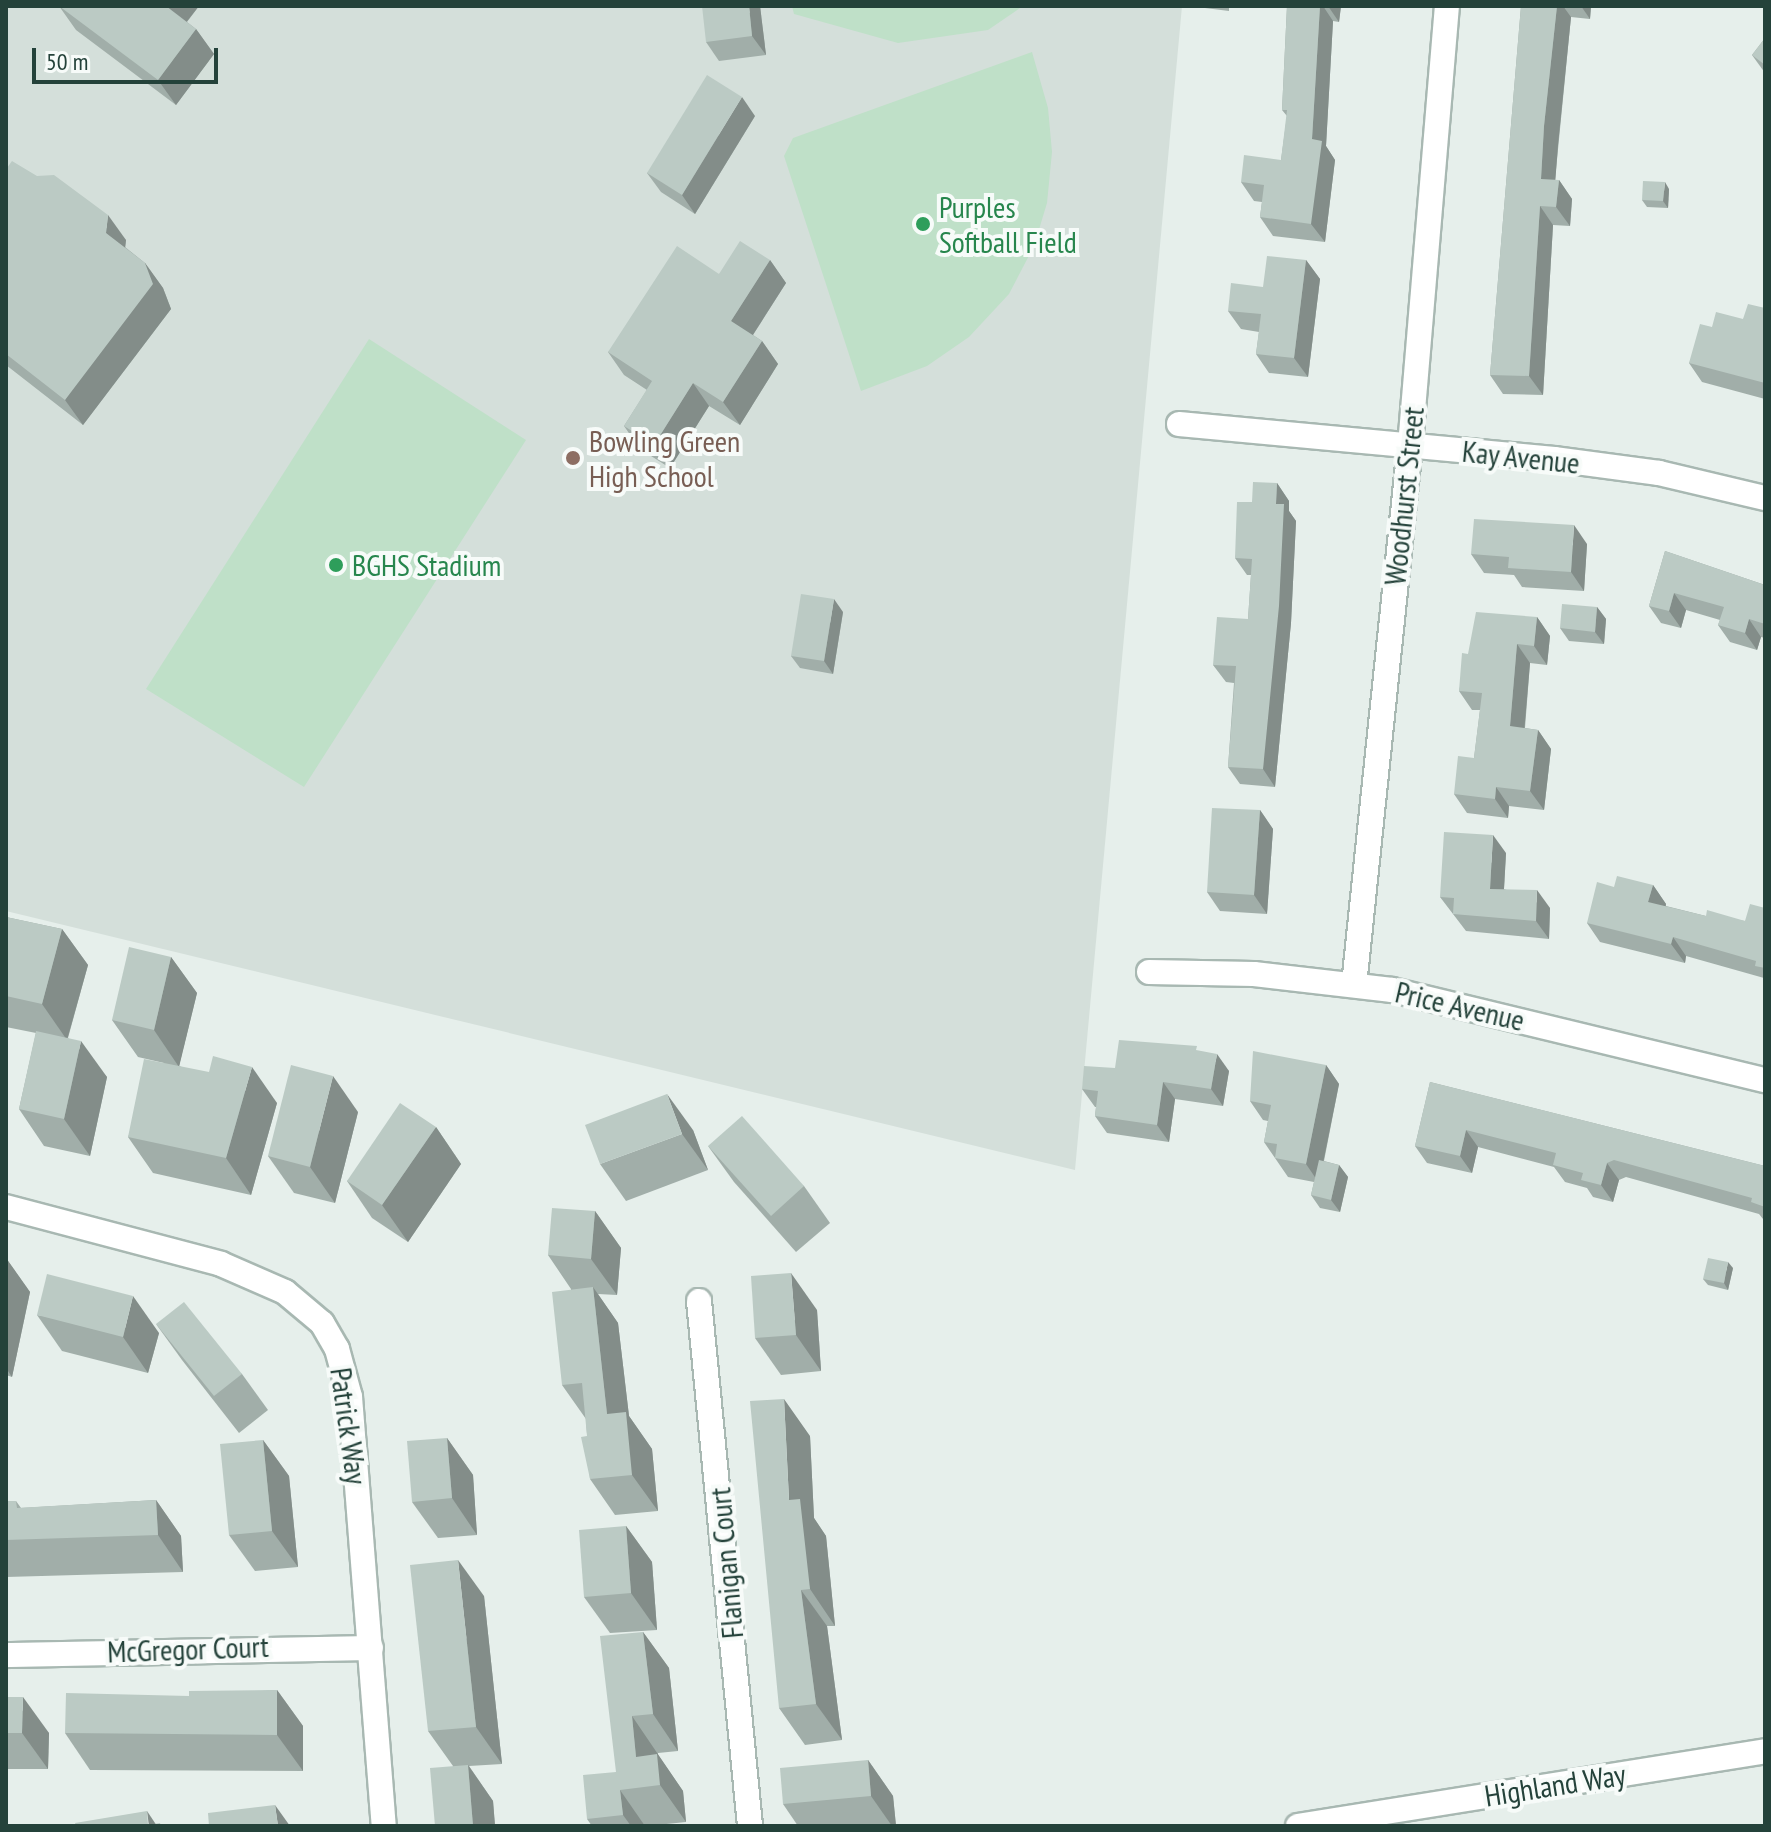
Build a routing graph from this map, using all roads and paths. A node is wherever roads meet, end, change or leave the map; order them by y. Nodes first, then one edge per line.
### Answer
1 (1447, 6) edge
2 (1179, 424) dead end
3 (1410, 446) junction
4 (1765, 498) edge
5 (1149, 972) dead end
6 (1354, 985) junction
7 (1765, 1080) edge
8 (6, 1207) edge
9 (699, 1301) dead end
10 (371, 1648) junction
11 (6, 1655) edge
12 (1765, 1751) edge
13 (384, 1826) edge
14 (750, 1826) edge
15 (1298, 1826) edge

1 - 3 street, Woodhurst Street
2 - 3 street, Kay Avenue
3 - 4 street, Kay Avenue
3 - 6 street, Woodhurst Street
5 - 6 street, Price Avenue
6 - 7 street, Price Avenue
8 - 10 street, Patrick Way
9 - 14 street, Flanigan Court
10 - 11 street, McGregor Court
10 - 13 street, Patrick Way
12 - 15 street, Highland Way

